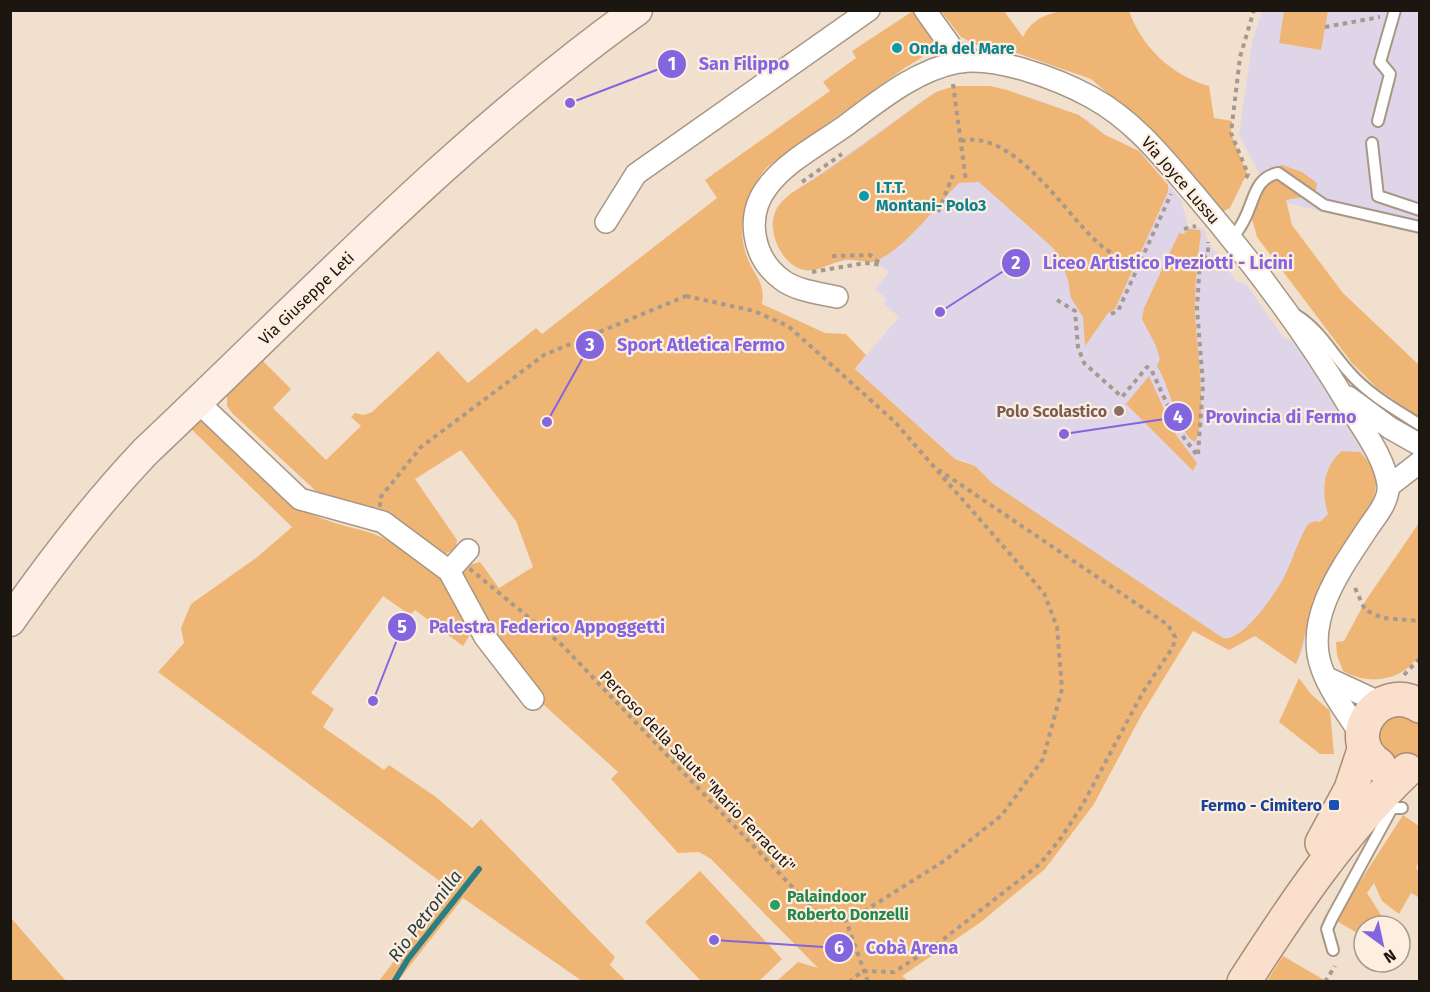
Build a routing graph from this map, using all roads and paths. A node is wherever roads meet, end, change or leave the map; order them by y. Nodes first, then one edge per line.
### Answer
1 (637, 10) edge
2 (869, 10) edge
3 (925, 10) edge
4 (1254, 10) edge
5 (1394, 12) edge
6 (1325, 27) dead end
7 (962, 62) junction
8 (965, 83) dead end
9 (953, 84) junction
10 (944, 87) dead end
11 (1378, 121) dead end
12 (961, 141) junction
13 (1372, 142) dead end
14 (844, 153) dead end
15 (953, 175) dead end
16 (966, 181) dead end
17 (1243, 182) dead end
18 (794, 187) dead end
19 (1172, 189) dead end
20 (1419, 210) edge
21 (938, 212) dead end
22 (606, 222) dead end
23 (1201, 227) dead end
24 (1419, 227) edge
25 (1184, 229) dead end
26 (1208, 237) dead end
27 (1232, 239) junction
28 (832, 256) dead end
29 (1138, 267) junction
30 (807, 273) dead end
31 (837, 297) dead end
32 (1057, 300) dead end
33 (1288, 310) junction
34 (1111, 314) dead end
35 (1340, 392) junction
36 (198, 402) junction
37 (1419, 425) edge
38 (1419, 445) edge
39 (1419, 462) edge
40 (934, 467) junction
41 (1389, 486) junction
42 (458, 561) junction
43 (1361, 578) dead end
44 (1355, 588) junction
45 (1350, 596) dead end
46 (10, 621) edge
47 (1419, 621) edge
48 (1419, 658) edge
49 (1327, 678) junction
50 (1404, 692) edge
51 (533, 699) dead end
52 (1363, 743) junction
53 (1413, 766) edge
54 (1402, 808) dead end
55 (845, 918) junction
56 (1283, 921) junction
57 (1333, 950) dead end
58 (1335, 966) dead end
59 (863, 971) junction
60 (849, 981) edge
61 (868, 981) edge
62 (1244, 981) edge
63 (1325, 981) edge

1 - 36 main road, Via Giuseppe Leti
2 - 22 street
3 - 7 street
4 - 17 path
5 - 6 path
5 - 11 lane
7 - 27 street, Via Joyce Lussu
7 - 31 street, Via Joyce Lussu
8 - 9 path
9 - 10 path
9 - 12 path
12 - 16 path
12 - 29 path
13 - 20 lane
14 - 18 path
15 - 21 path
19 - 29 path
23 - 25 path
24 - 27 lane
26 - 32 path
27 - 33 street, Via Joyce Lussu
28 - 30 path
29 - 34 path
33 - 35 street, Via Joyce Lussu
33 - 37 lane
35 - 38 street
35 - 41 street, Via Joyce Lussu
36 - 42 street
36 - 46 main road, Via Giuseppe Leti
39 - 41 street
40 - 42 path, Percoso della Salute "Mario Ferracuti"
40 - 55 path, Percoso della Salute "Mario Ferracuti"
40 - 59 path
41 - 49 street
42 - 51 street
42 - 55 path, Percoso della Salute "Mario Ferracuti"
43 - 44 path
44 - 45 path
44 - 47 path
48 - 50 path
49 - 50 street
49 - 52 street
50 - 52 main road
52 - 53 main road
52 - 56 main road
53 - 56 main road
54 - 57 lane
55 - 59 path
56 - 62 main road
58 - 63 path
59 - 60 path
59 - 61 path

